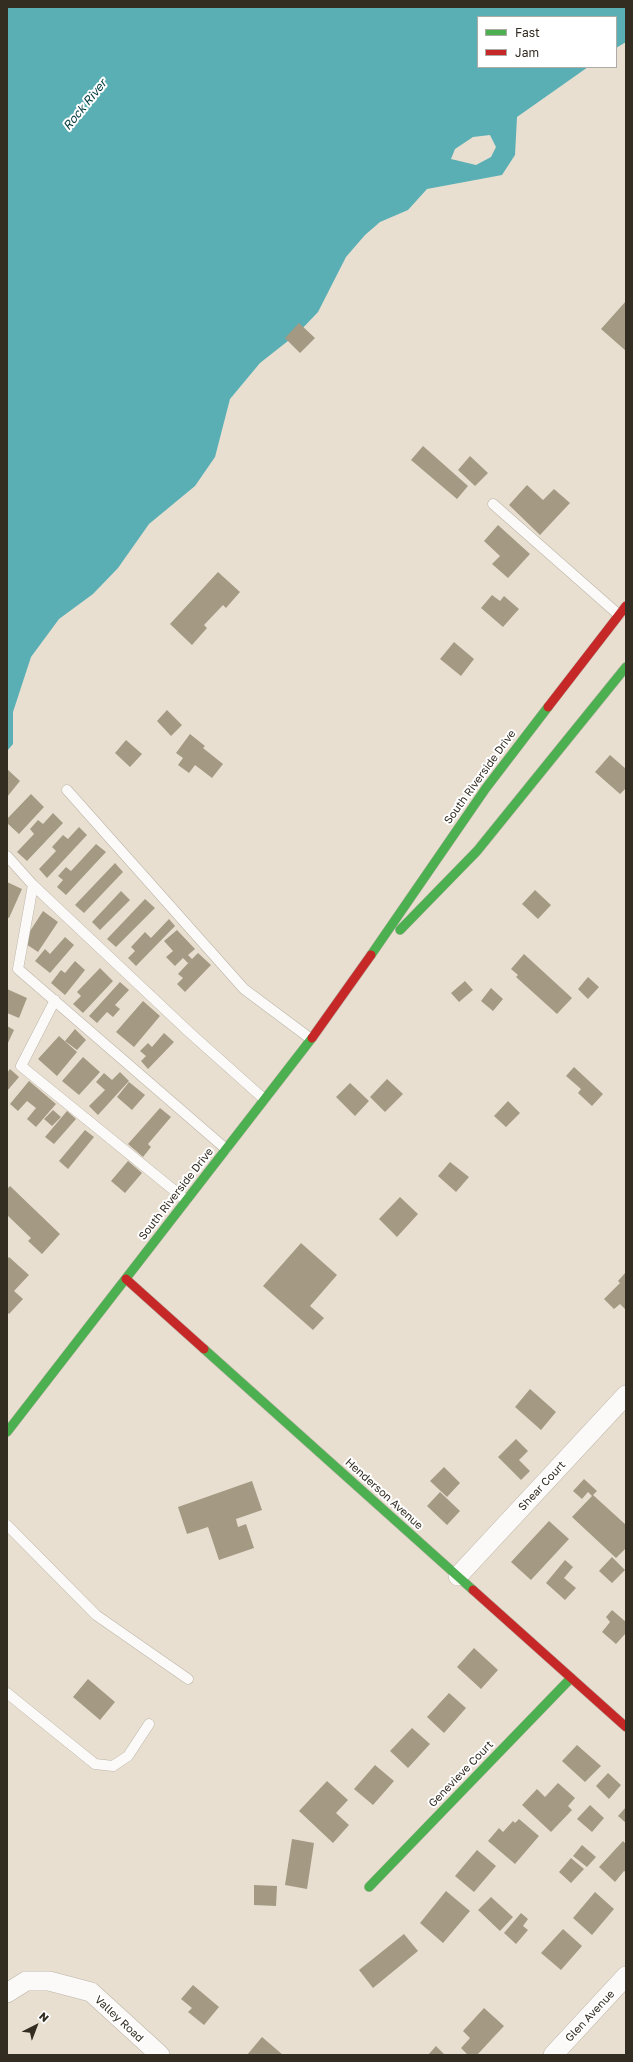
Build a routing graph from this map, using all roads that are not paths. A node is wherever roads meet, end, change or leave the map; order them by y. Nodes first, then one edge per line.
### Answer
1 (493, 504) dead end
2 (626, 606) edge
3 (623, 618) edge
4 (626, 667) edge
5 (67, 790) dead end
6 (7, 856) edge
7 (34, 885) junction
8 (362, 968) junction
9 (55, 1000) junction
10 (310, 1039) junction
11 (264, 1099) junction
12 (226, 1149) junction
13 (186, 1200) junction
14 (126, 1279) junction
15 (626, 1395) edge
16 (7, 1432) edge
17 (7, 1525) edge
18 (458, 1576) junction
19 (571, 1678) junction
20 (188, 1679) dead end
21 (7, 1693) edge
22 (149, 1724) dead end
23 (626, 1727) edge
24 (369, 1888) dead end
25 (626, 1976) edge
26 (7, 1992) edge
27 (160, 2055) edge
28 (554, 2055) edge

1 - 3 lane
2 - 3 main road, South Riverside Drive
3 - 8 main road, South Riverside Drive
4 - 8 main road, South Riverside Drive
5 - 10 lane
6 - 7 lane
7 - 9 lane
7 - 11 lane
8 - 10 main road, South Riverside Drive
9 - 12 lane
9 - 13 lane
10 - 11 main road, South Riverside Drive
11 - 12 main road, South Riverside Drive
12 - 13 main road, South Riverside Drive
13 - 14 main road, South Riverside Drive
14 - 16 main road, South Riverside Drive
14 - 18 main road, Henderson Avenue
15 - 18 street, Shear Court
17 - 20 lane
18 - 19 main road, Henderson Avenue
19 - 23 main road, Henderson Avenue
19 - 24 main road, Genevieve Court
21 - 22 lane
25 - 28 street, Glen Avenue
26 - 27 street, Valley Road

